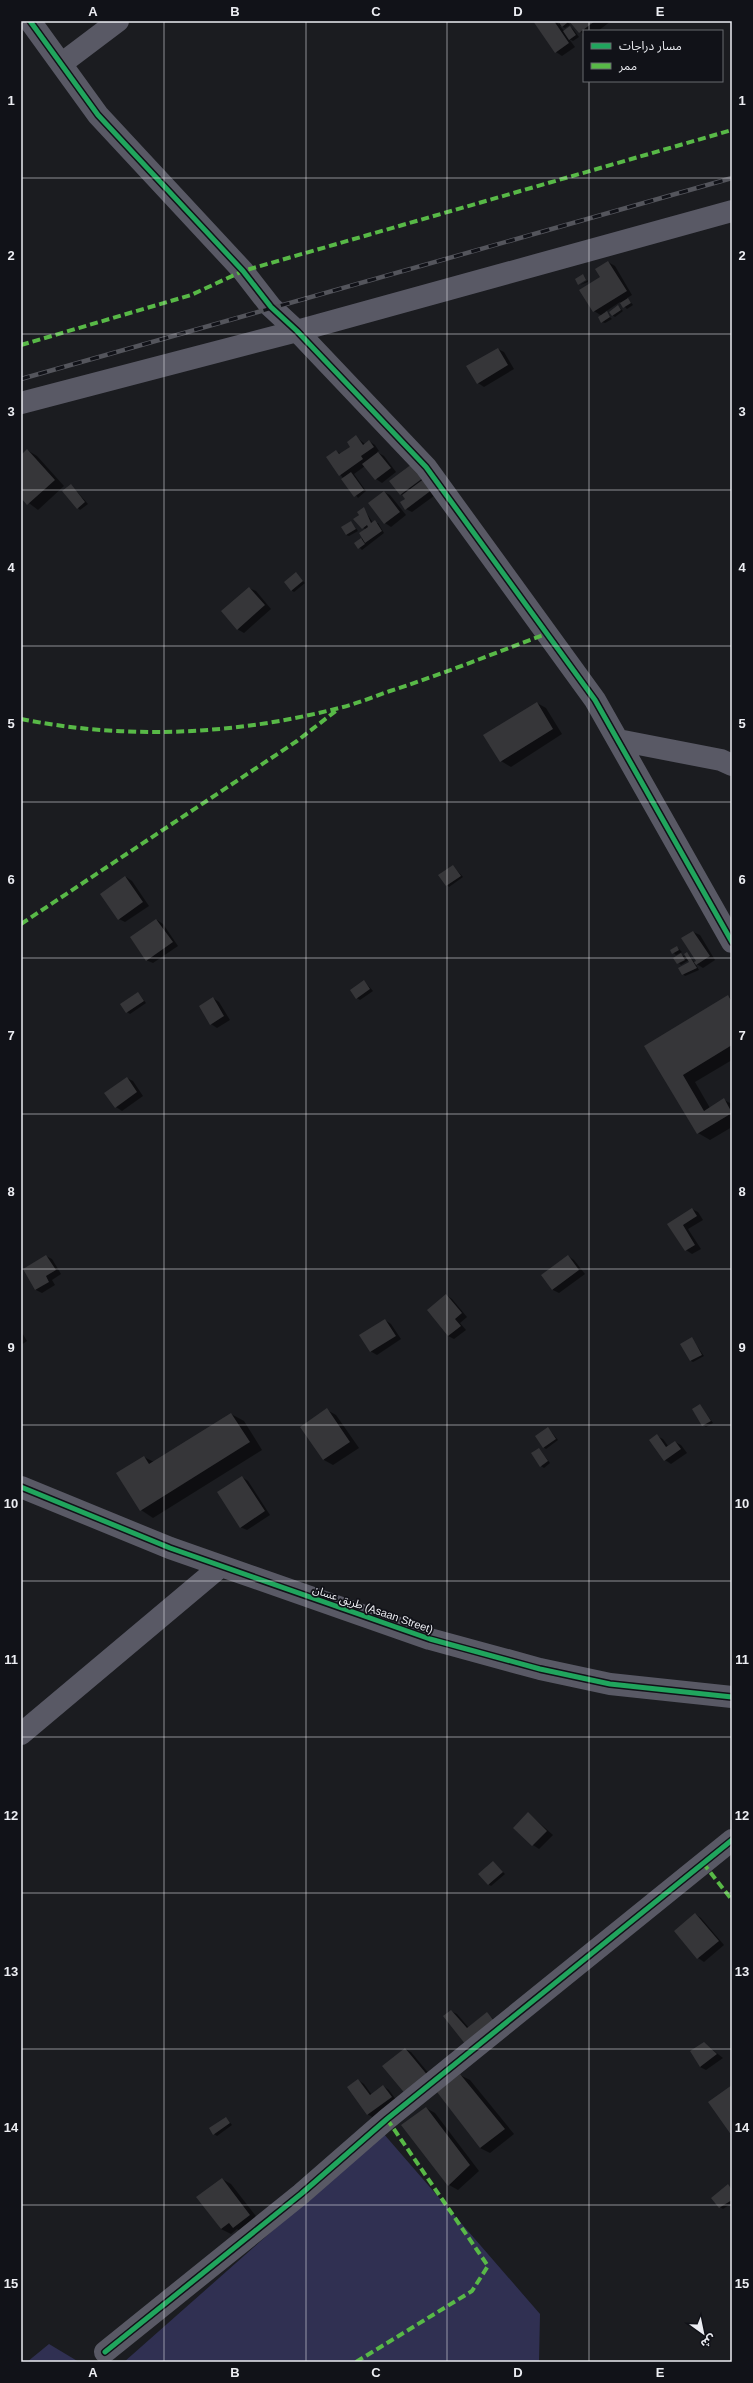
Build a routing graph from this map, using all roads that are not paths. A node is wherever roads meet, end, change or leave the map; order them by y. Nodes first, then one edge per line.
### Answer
1 (30, 21) edge
2 (118, 21) edge
3 (61, 64) junction
4 (732, 211) edge
5 (297, 331) junction
6 (21, 403) edge
7 (618, 740) junction
8 (732, 765) edge
9 (732, 942) edge
10 (21, 1487) edge
11 (221, 1566) junction
12 (732, 1697) edge
13 (21, 1734) edge
14 (732, 1840) edge
15 (105, 2352) dead end

1 - 3 street
2 - 3 street
3 - 5 street
4 - 5 street
5 - 6 street
5 - 7 street
7 - 8 street
7 - 9 street
10 - 11 street, طريق عسان (Asaan Street)
11 - 12 street, طريق عسان (Asaan Street)
11 - 13 street
14 - 15 street

